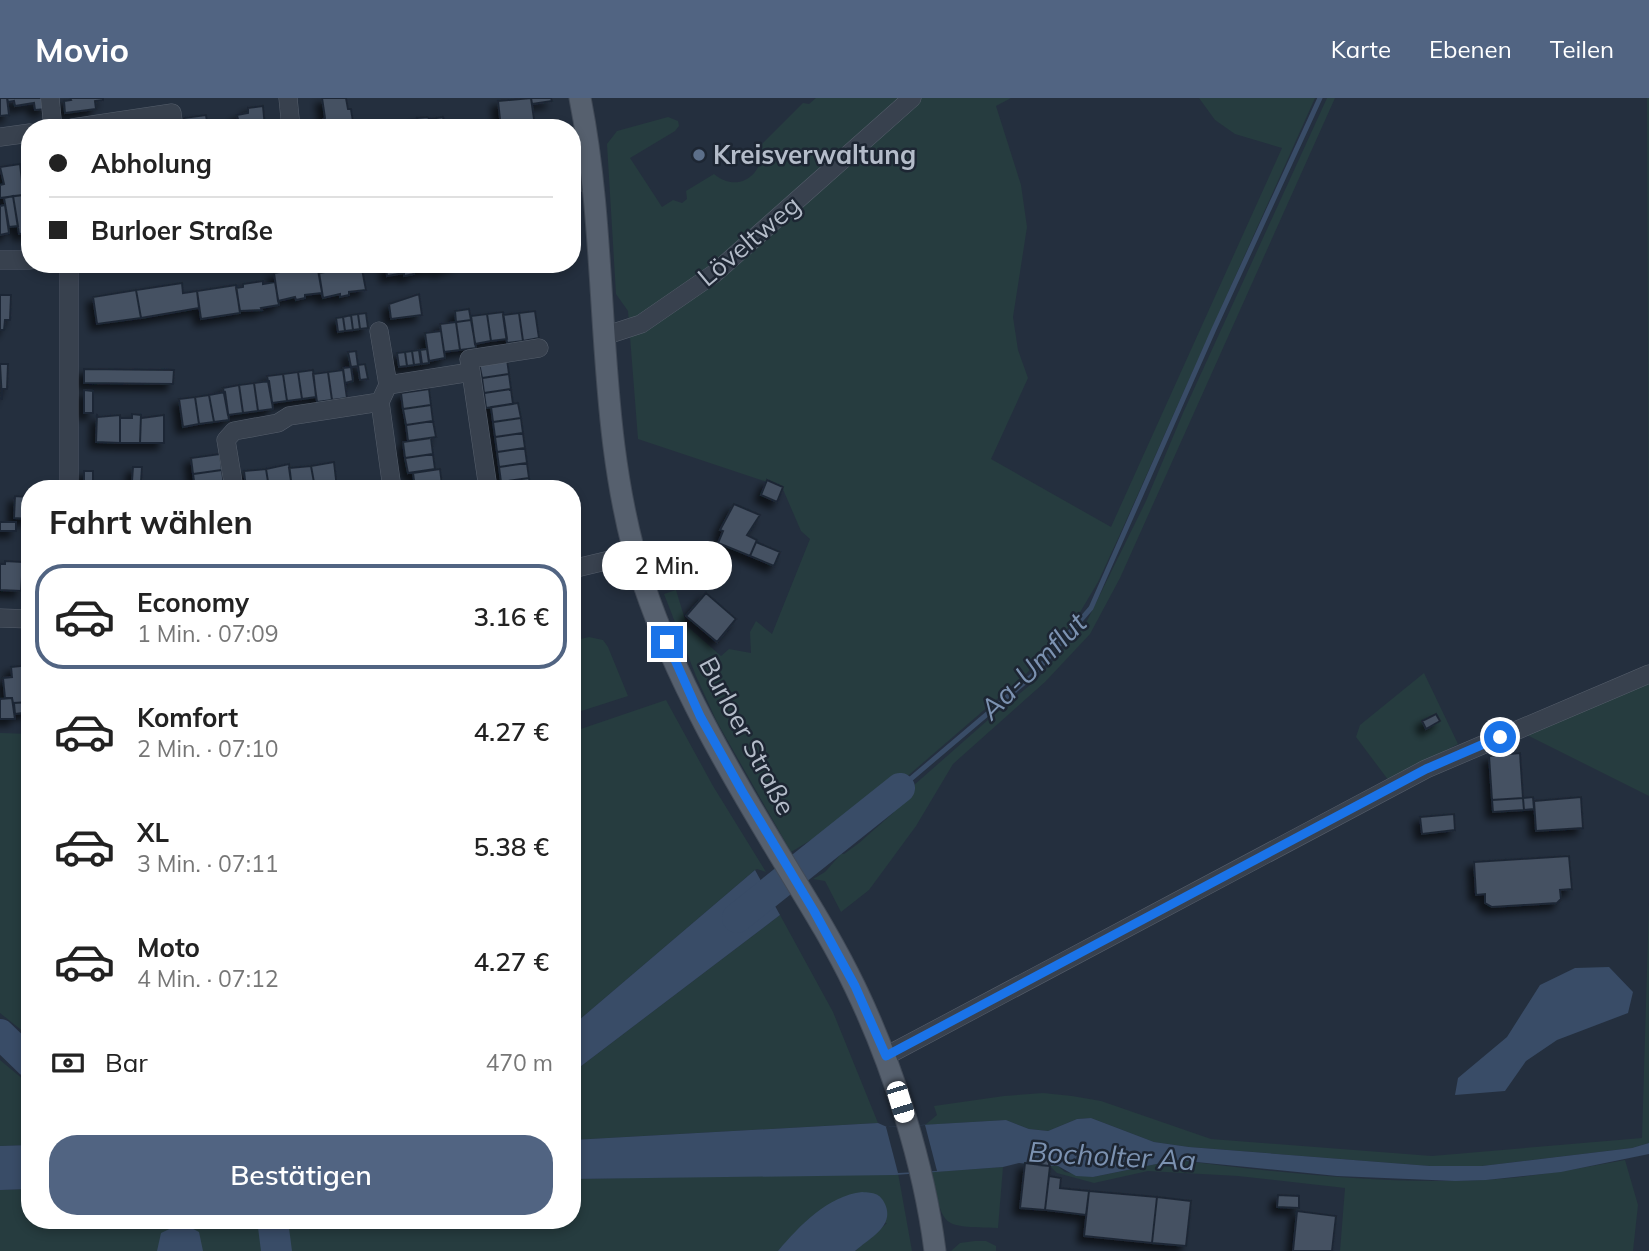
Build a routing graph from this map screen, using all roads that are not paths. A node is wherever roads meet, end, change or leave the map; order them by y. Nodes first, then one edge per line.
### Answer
1 (50, 98) edge
2 (288, 98) edge
3 (580, 98) edge
4 (912, 98) edge
5 (52, 119) edge
6 (132, 119) edge
7 (173, 119) edge
8 (289, 119) edge
9 (581, 119) edge
10 (581, 126) edge
11 (21, 134) edge
12 (0, 137) edge
13 (583, 181) edge
14 (0, 260) edge
15 (21, 260) edge
16 (69, 273) edge
17 (379, 331) dead end
18 (604, 336) junction
19 (539, 348) dead end
20 (471, 372) junction
21 (388, 385) junction
22 (380, 402) junction
23 (69, 480) edge
24 (233, 480) edge
25 (391, 480) edge
26 (487, 480) edge
27 (635, 554) junction
28 (581, 567) edge
29 (0, 618) edge
30 (21, 619) edge
31 (1649, 674) edge
32 (886, 1056) junction
33 (935, 1251) edge

1 - 5 street
2 - 8 street
3 - 9 main road, Burloer Straße
4 - 18 street, Löveltweg
6 - 7 street
10 - 13 main road, Burloer Straße
11 - 12 street
13 - 18 main road, Burloer Straße
14 - 15 street
16 - 23 street
17 - 21 street
18 - 27 main road, Burloer Straße
19 - 20 street
20 - 21 street
20 - 26 street
21 - 22 street
22 - 24 street
22 - 25 street
27 - 28 street
27 - 32 main road, Burloer Straße
29 - 30 street
31 - 32 street
32 - 33 main road, Burloer Straße

